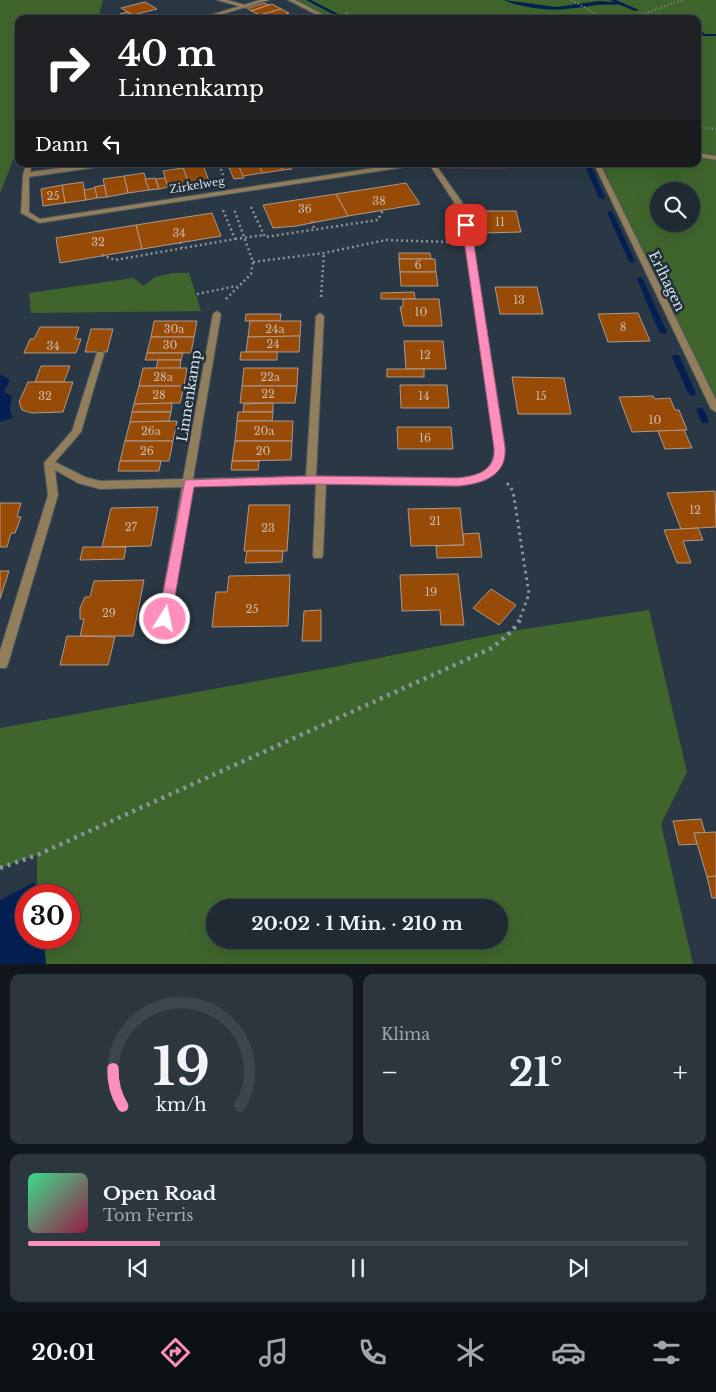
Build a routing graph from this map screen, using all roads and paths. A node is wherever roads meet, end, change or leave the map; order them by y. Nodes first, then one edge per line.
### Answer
1 (220, 0) edge
2 (266, 0) edge
3 (291, 0) edge
4 (572, 0) edge
5 (683, 0) edge
6 (246, 6) junction
7 (213, 15) edge
8 (322, 15) edge
9 (597, 15) edge
10 (640, 15) edge
11 (701, 127) edge
12 (716, 129) edge
13 (701, 156) edge
14 (716, 158) edge
15 (28, 167) edge
16 (83, 167) edge
17 (219, 167) edge
18 (392, 167) edge
19 (434, 167) edge
20 (598, 167) edge
21 (26, 175) junction
22 (229, 192) junction
23 (232, 202) junction
24 (383, 210) dead end
25 (312, 221) dead end
26 (314, 228) junction
27 (264, 235) junction
28 (235, 238) junction
29 (245, 238) junction
30 (180, 242) dead end
31 (470, 242) junction
32 (182, 248) junction
33 (324, 253) junction
34 (102, 255) dead end
35 (253, 262) junction
36 (238, 286) junction
37 (197, 294) dead end
38 (216, 314) joint
39 (320, 316) joint
40 (100, 354) dead end
41 (716, 409) edge
42 (49, 462) junction
43 (493, 471) junction
44 (316, 480) junction
45 (189, 483) junction
46 (318, 555) dead end
47 (161, 638) dead end
48 (2, 664) dead end
49 (0, 868) edge

1 - 6 street
2 - 6 street
3 - 8 street
4 - 9 path
5 - 10 path
6 - 7 street
11 - 12 path
13 - 14 street
15 - 21 street, Zirkelweg
16 - 21 street
17 - 22 path
18 - 22 street, Zirkelweg
19 - 31 street
20 - 41 street, Erlhagen
21 - 22 street, Zirkelweg
22 - 23 path
23 - 27 path
23 - 28 path
23 - 29 path
24 - 26 path
25 - 26 path
26 - 27 path
27 - 29 path
28 - 29 path
28 - 32 path
29 - 35 path
30 - 32 path
31 - 33 path
31 - 43 street
32 - 34 path
33 - 35 path
33 - 39 path
35 - 36 path
36 - 37 path
36 - 38 path
38 - 45 street, Linnenkamp
39 - 44 street
40 - 42 street
42 - 45 street
42 - 48 street
43 - 44 street
43 - 49 path
44 - 45 street
44 - 46 street
45 - 47 street, Linnenkamp

